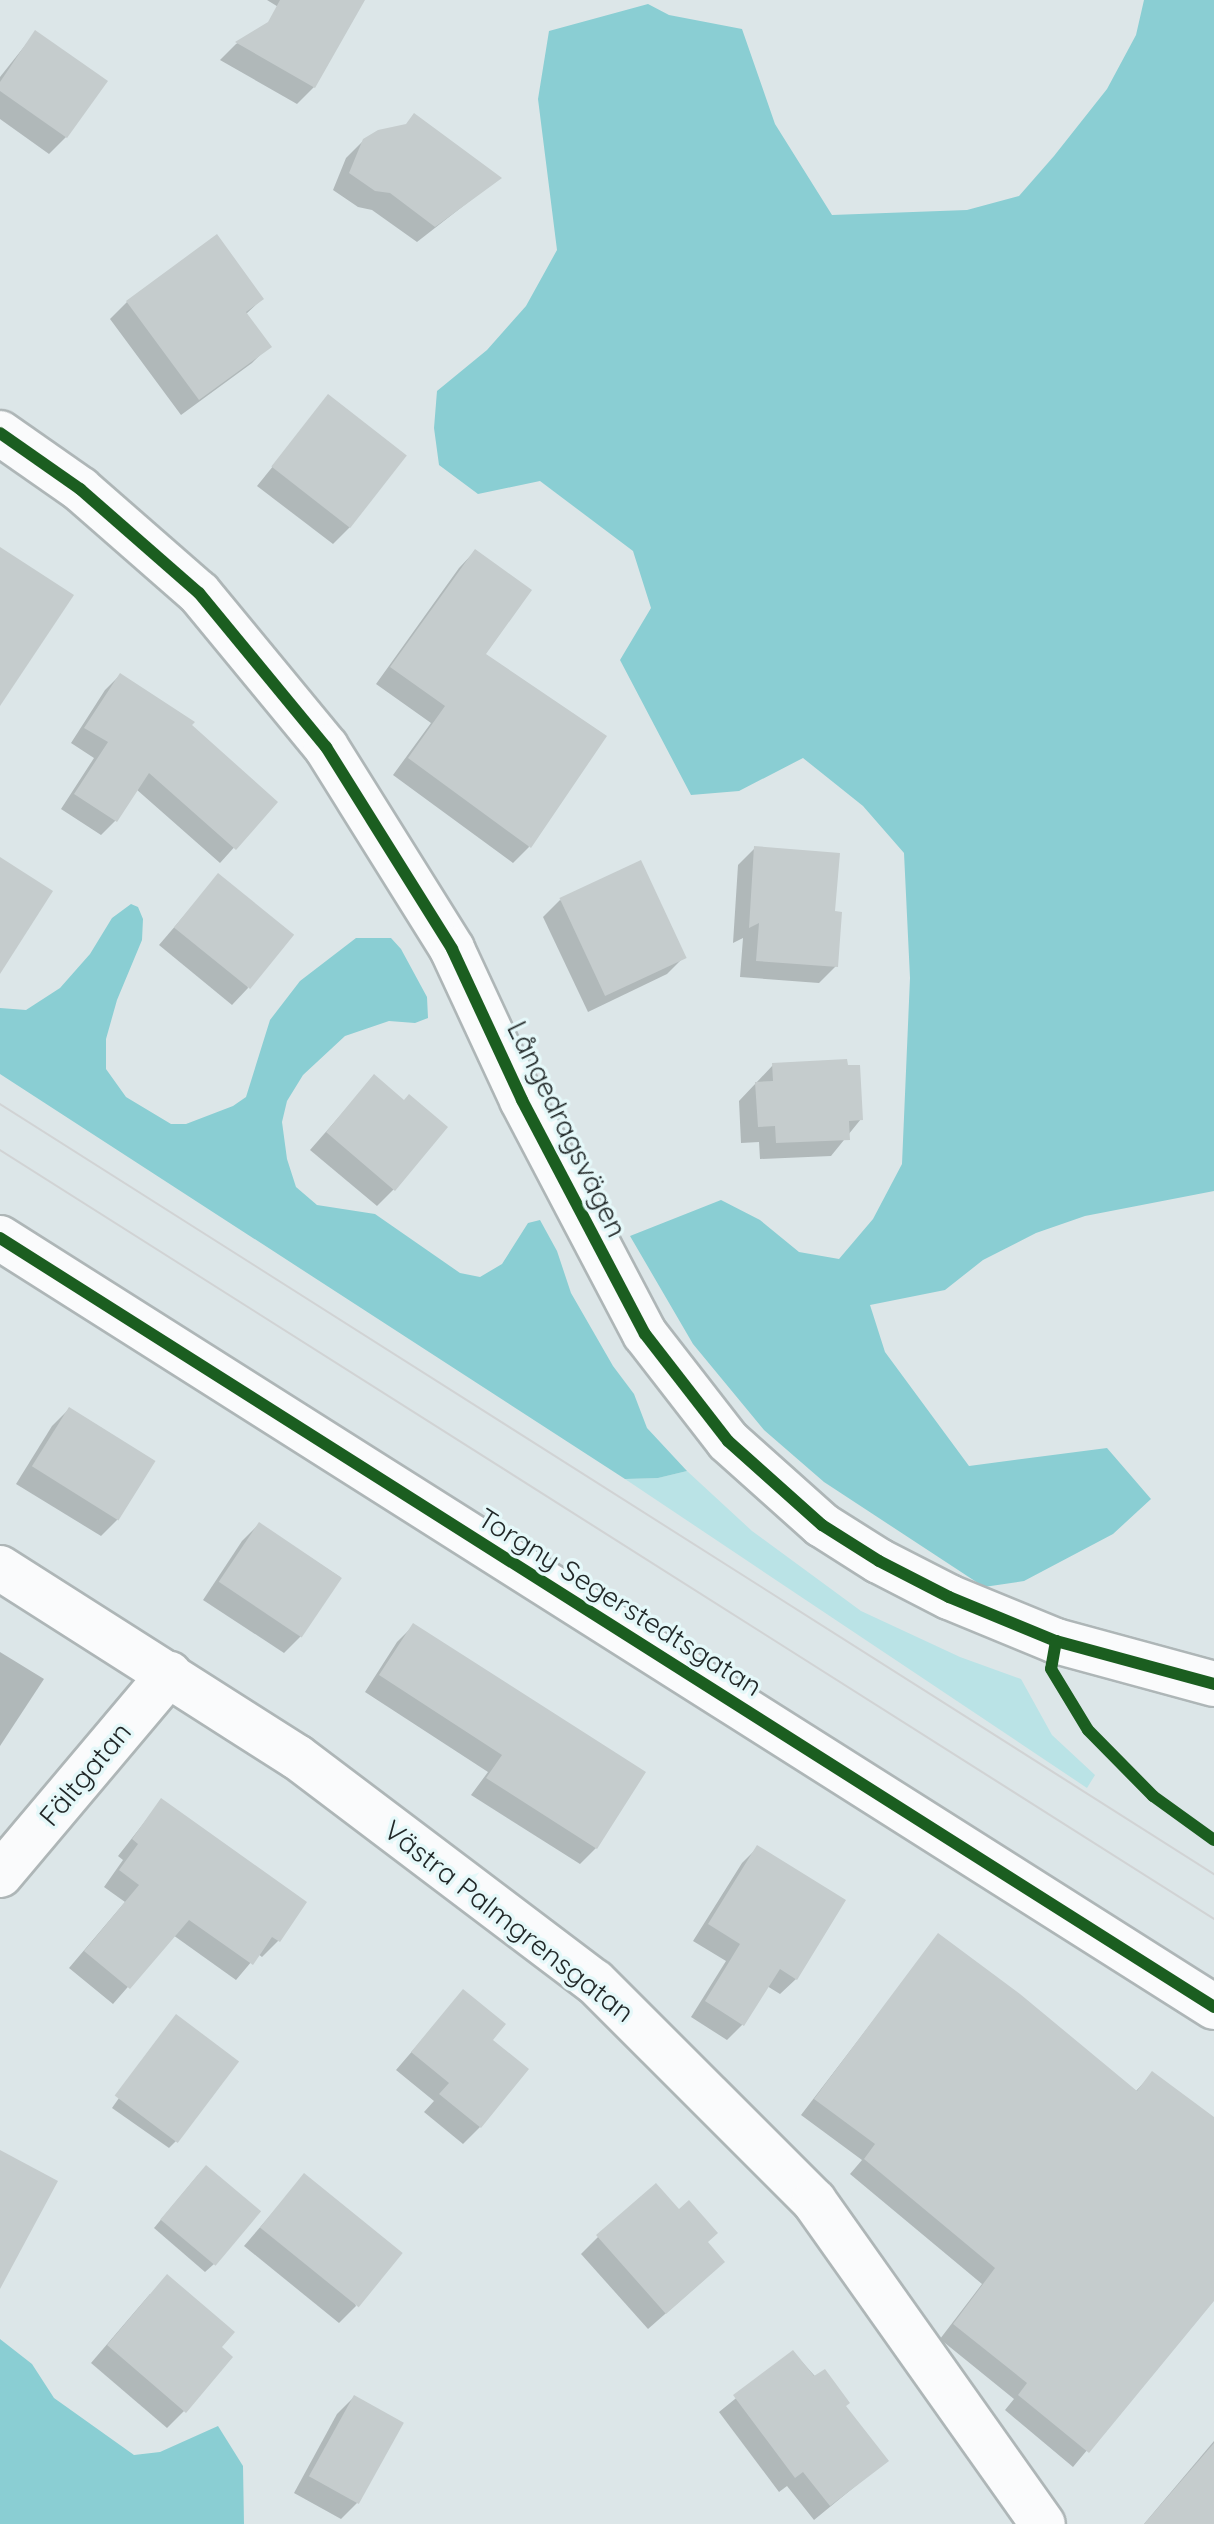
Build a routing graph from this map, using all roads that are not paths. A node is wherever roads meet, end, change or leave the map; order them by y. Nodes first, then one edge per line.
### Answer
1 (0, 433) edge
2 (0, 1238) edge
3 (0, 1568) edge
4 (169, 1674) junction
5 (1214, 1684) edge
6 (0, 1875) edge
7 (1214, 2007) edge
8 (1043, 2524) edge

1 - 5 street, Långedragsvägen
2 - 7 street, Torgny Segerstedtsgatan
3 - 4 street, Västra Palmgrensgatan
4 - 6 street, Fältgatan
4 - 8 street, Västra Palmgrensgatan

